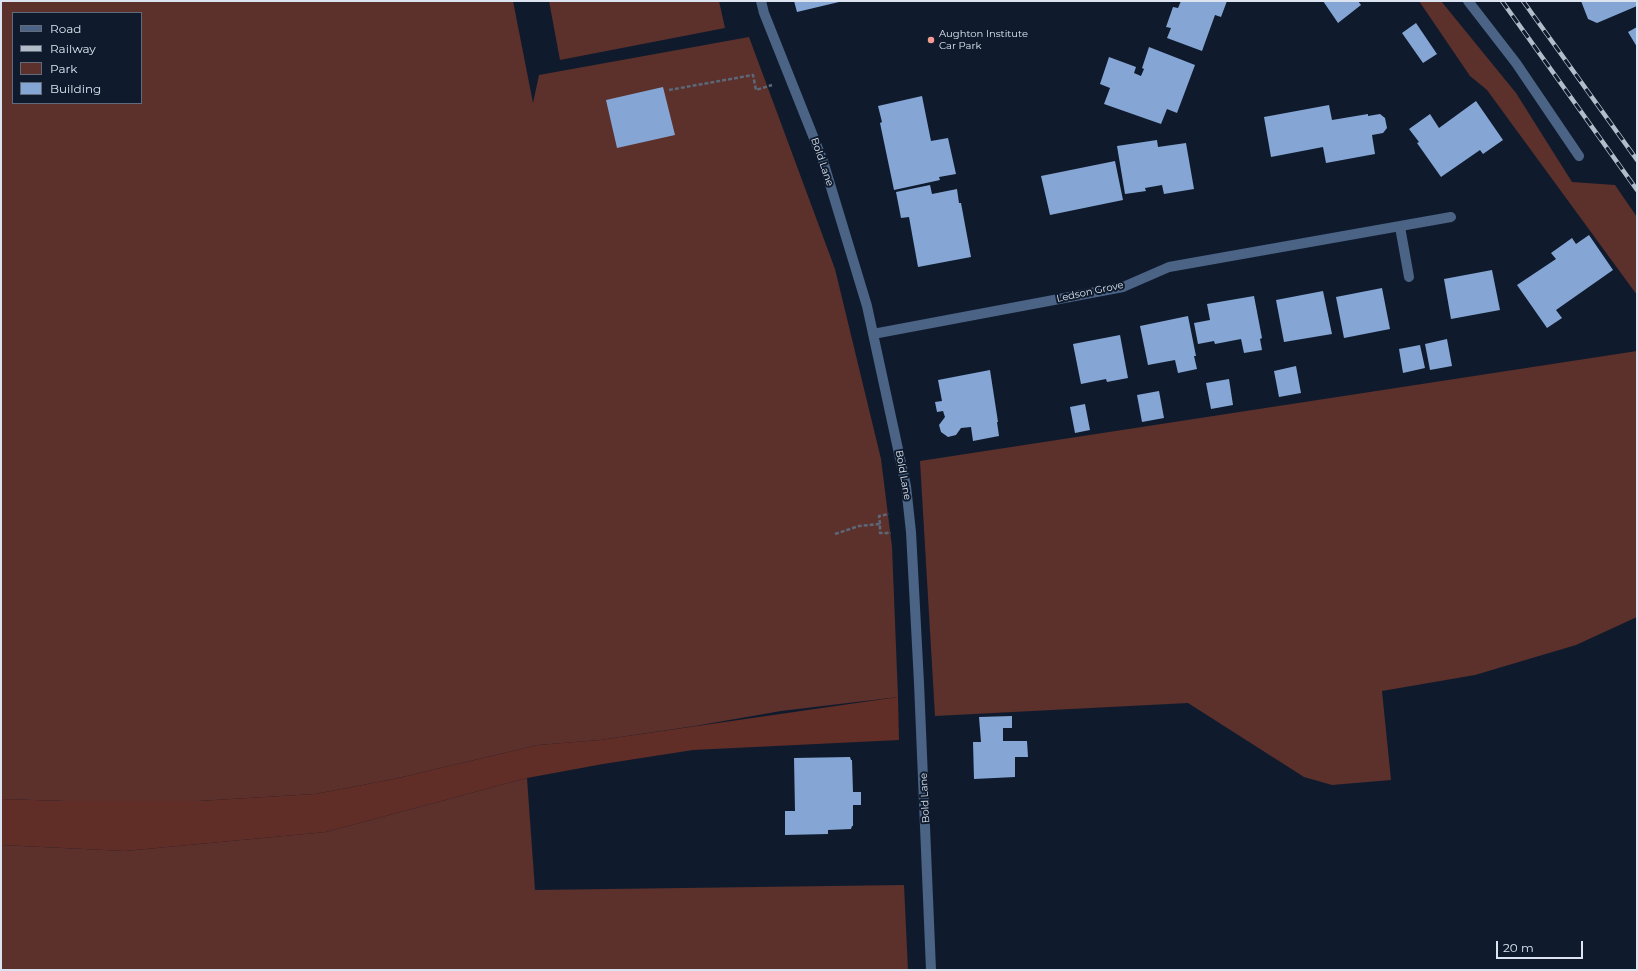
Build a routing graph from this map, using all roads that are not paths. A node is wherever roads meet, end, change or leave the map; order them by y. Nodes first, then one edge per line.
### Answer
1 (761, 1) edge
2 (1468, 1) edge
3 (1579, 156) dead end
4 (1451, 217) dead end
5 (1400, 227) junction
6 (1409, 277) dead end
7 (873, 334) junction
8 (931, 970) edge

1 - 7 street, Bold Lane
2 - 3 street
4 - 5 street, Ledson Grove
5 - 6 street
5 - 7 street, Ledson Grove
7 - 8 street, Bold Lane

